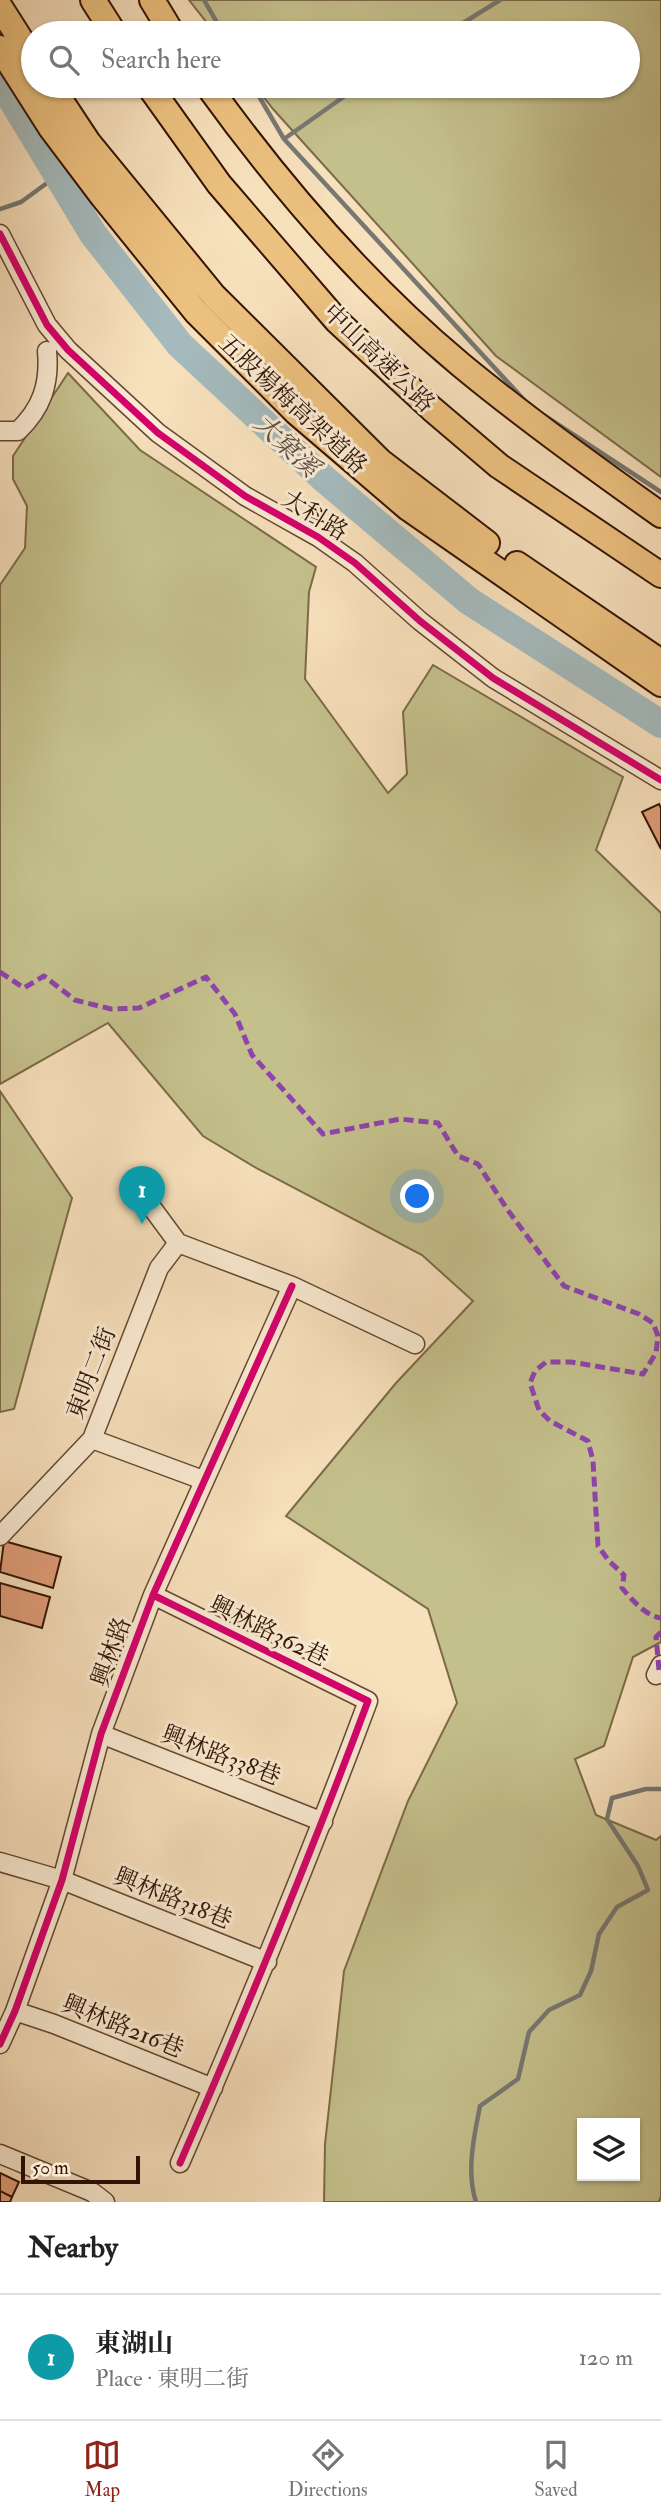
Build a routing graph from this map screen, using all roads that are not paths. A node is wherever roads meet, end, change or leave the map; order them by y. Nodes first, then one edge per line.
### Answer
1 (93, 0) edge
2 (152, 0) edge
3 (0, 7) edge
4 (106, 21) edge
5 (165, 21) edge
6 (21, 40) edge
7 (0, 48) edge
8 (21, 81) edge
9 (32, 98) edge
10 (59, 98) edge
11 (158, 98) edge
12 (217, 98) edge
13 (0, 234) edge
14 (52, 344) junction
15 (31, 394) dead end
16 (0, 432) edge
17 (661, 515) edge
18 (661, 575) edge
19 (661, 662) edge
20 (661, 684) edge
21 (661, 780) edge
22 (144, 1197) dead end
23 (177, 1243) junction
24 (292, 1286) junction
25 (415, 1344) dead end
26 (92, 1439) junction
27 (203, 1480) junction
28 (0, 1536) edge
29 (153, 1595) junction
30 (101, 1734) junction
31 (323, 1822) junction
32 (0, 1862) edge
33 (62, 1880) junction
34 (267, 1962) junction
35 (15, 2011) junction
36 (0, 2044) edge
37 (213, 2088) junction
38 (0, 2154) edge
39 (180, 2163) dead end
40 (105, 2202) edge

1 - 4 highway
2 - 5 highway
3 - 6 highway
7 - 8 highway, 五股楊梅高架道路
9 - 20 highway, 五股楊梅高架道路
10 - 19 highway, 五股楊梅高架道路
11 - 18 highway, 中山高速公路
12 - 17 highway, 中山高速公路
13 - 14 street, 大科路
14 - 15 street
14 - 16 street
14 - 21 street, 大科路
22 - 23 street
23 - 24 street
23 - 26 street, 東明二街
24 - 25 street
24 - 27 street, 興林路
26 - 27 street
26 - 28 street, 東明二街
27 - 29 street, 興林路
29 - 30 street, 興林路
29 - 31 street, 興林路362巷
30 - 31 street, 興林路338巷
30 - 33 street, 興林路
31 - 34 street
32 - 33 street, 興林路318巷
33 - 34 street, 興林路318巷
33 - 35 street, 興林路
34 - 37 street
35 - 36 street, 興林路
35 - 37 street, 興林路216巷
37 - 39 street
38 - 40 street

